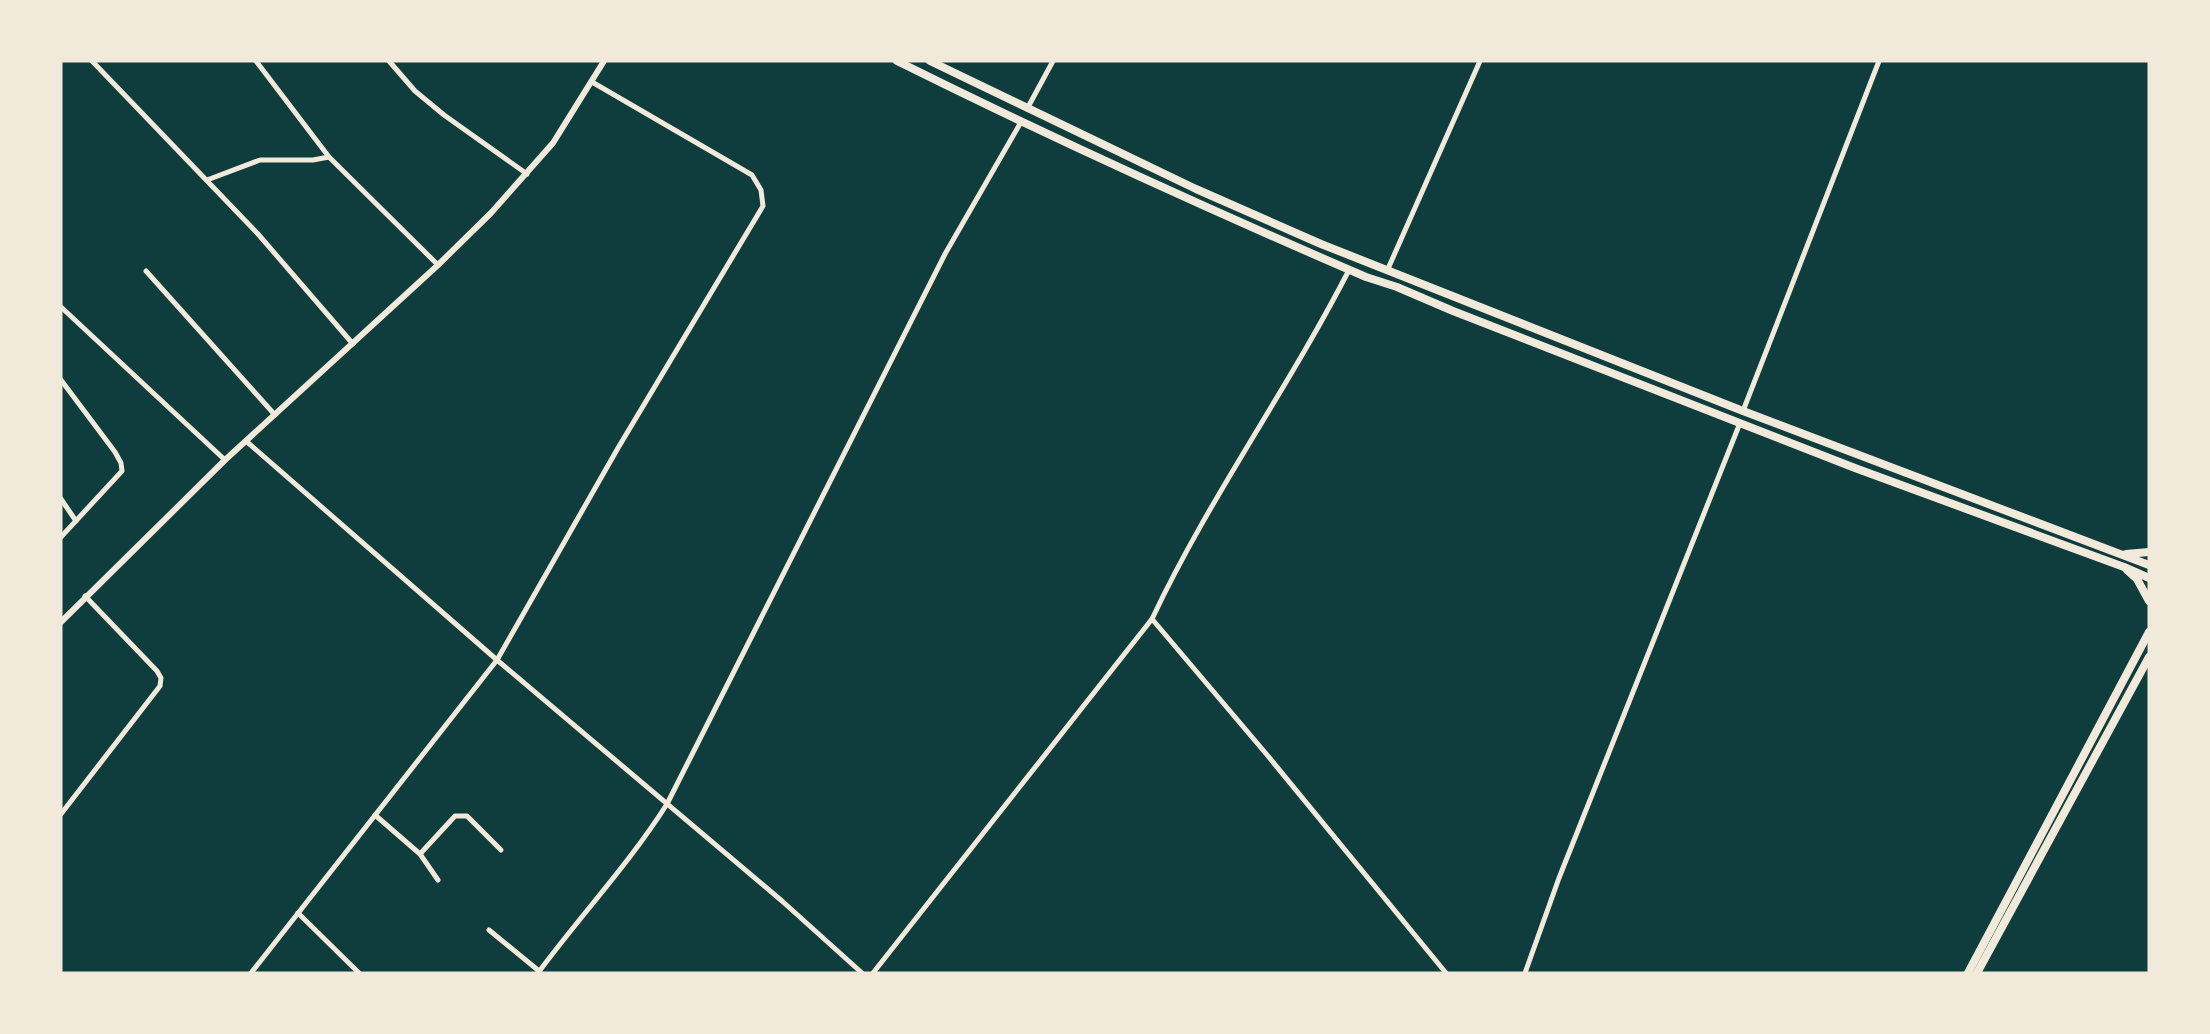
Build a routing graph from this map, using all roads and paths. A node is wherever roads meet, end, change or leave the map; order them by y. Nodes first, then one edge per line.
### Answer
1 (92, 61) edge
2 (256, 61) edge
3 (389, 61) edge
4 (604, 61) edge
5 (897, 61) edge
6 (930, 61) edge
7 (1053, 61) edge
8 (1480, 61) edge
9 (1879, 61) edge
10 (592, 82) junction
11 (1027, 109) junction
12 (1021, 122) junction
13 (329, 157) junction
14 (527, 174) junction
15 (207, 180) junction
16 (438, 265) junction
17 (1349, 270) junction
18 (1386, 270) junction
19 (146, 271) dead end
20 (61, 308) edge
21 (353, 344) junction
22 (61, 380) edge
23 (1743, 411) junction
24 (275, 415) junction
25 (1740, 423) junction
26 (246, 441) junction
27 (225, 460) junction
28 (61, 500) edge
29 (76, 520) junction
30 (61, 537) edge
31 (2149, 552) edge
32 (2120, 554) junction
33 (2149, 565) edge
34 (2124, 567) junction
35 (2149, 578) edge
36 (85, 596) junction
37 (2149, 601) edge
38 (1152, 619) junction
39 (61, 622) edge
40 (2149, 632) edge
41 (2149, 657) edge
42 (497, 660) junction
43 (667, 804) junction
44 (61, 814) edge
45 (375, 815) junction
46 (501, 850) dead end
47 (420, 854) junction
48 (438, 880) dead end
49 (298, 913) junction
50 (489, 930) dead end
51 (538, 972) edge
52 (251, 973) edge
53 (359, 973) edge
54 (862, 973) edge
55 (873, 973) edge
56 (1446, 973) edge
57 (1525, 973) edge
58 (1968, 973) edge
59 (1977, 973) edge

1 - 15 street
2 - 13 street
3 - 14 street
4 - 10 street
5 - 12 main road
6 - 11 main road
7 - 11 street
8 - 18 street
9 - 23 street
10 - 14 street
10 - 42 street
11 - 18 main road
12 - 17 main road
12 - 43 street
13 - 15 street
13 - 16 street
14 - 16 street
15 - 21 street
16 - 21 street
17 - 25 main road
17 - 38 street
18 - 23 main road
19 - 24 street
20 - 27 street
21 - 24 street
22 - 29 street
23 - 32 main road
24 - 26 street
25 - 34 main road
25 - 57 street
26 - 27 street
26 - 42 street
27 - 36 street
28 - 29 street
29 - 30 street
31 - 32 main road
32 - 33 main road
34 - 35 main road
34 - 37 main road
36 - 39 street
36 - 44 street
38 - 55 street
38 - 56 street
40 - 58 main road
41 - 59 main road
42 - 43 street
42 - 45 street
43 - 51 street
43 - 54 street
45 - 47 street
45 - 49 street
46 - 47 street
47 - 48 street
49 - 52 street
49 - 53 street
50 - 51 street

